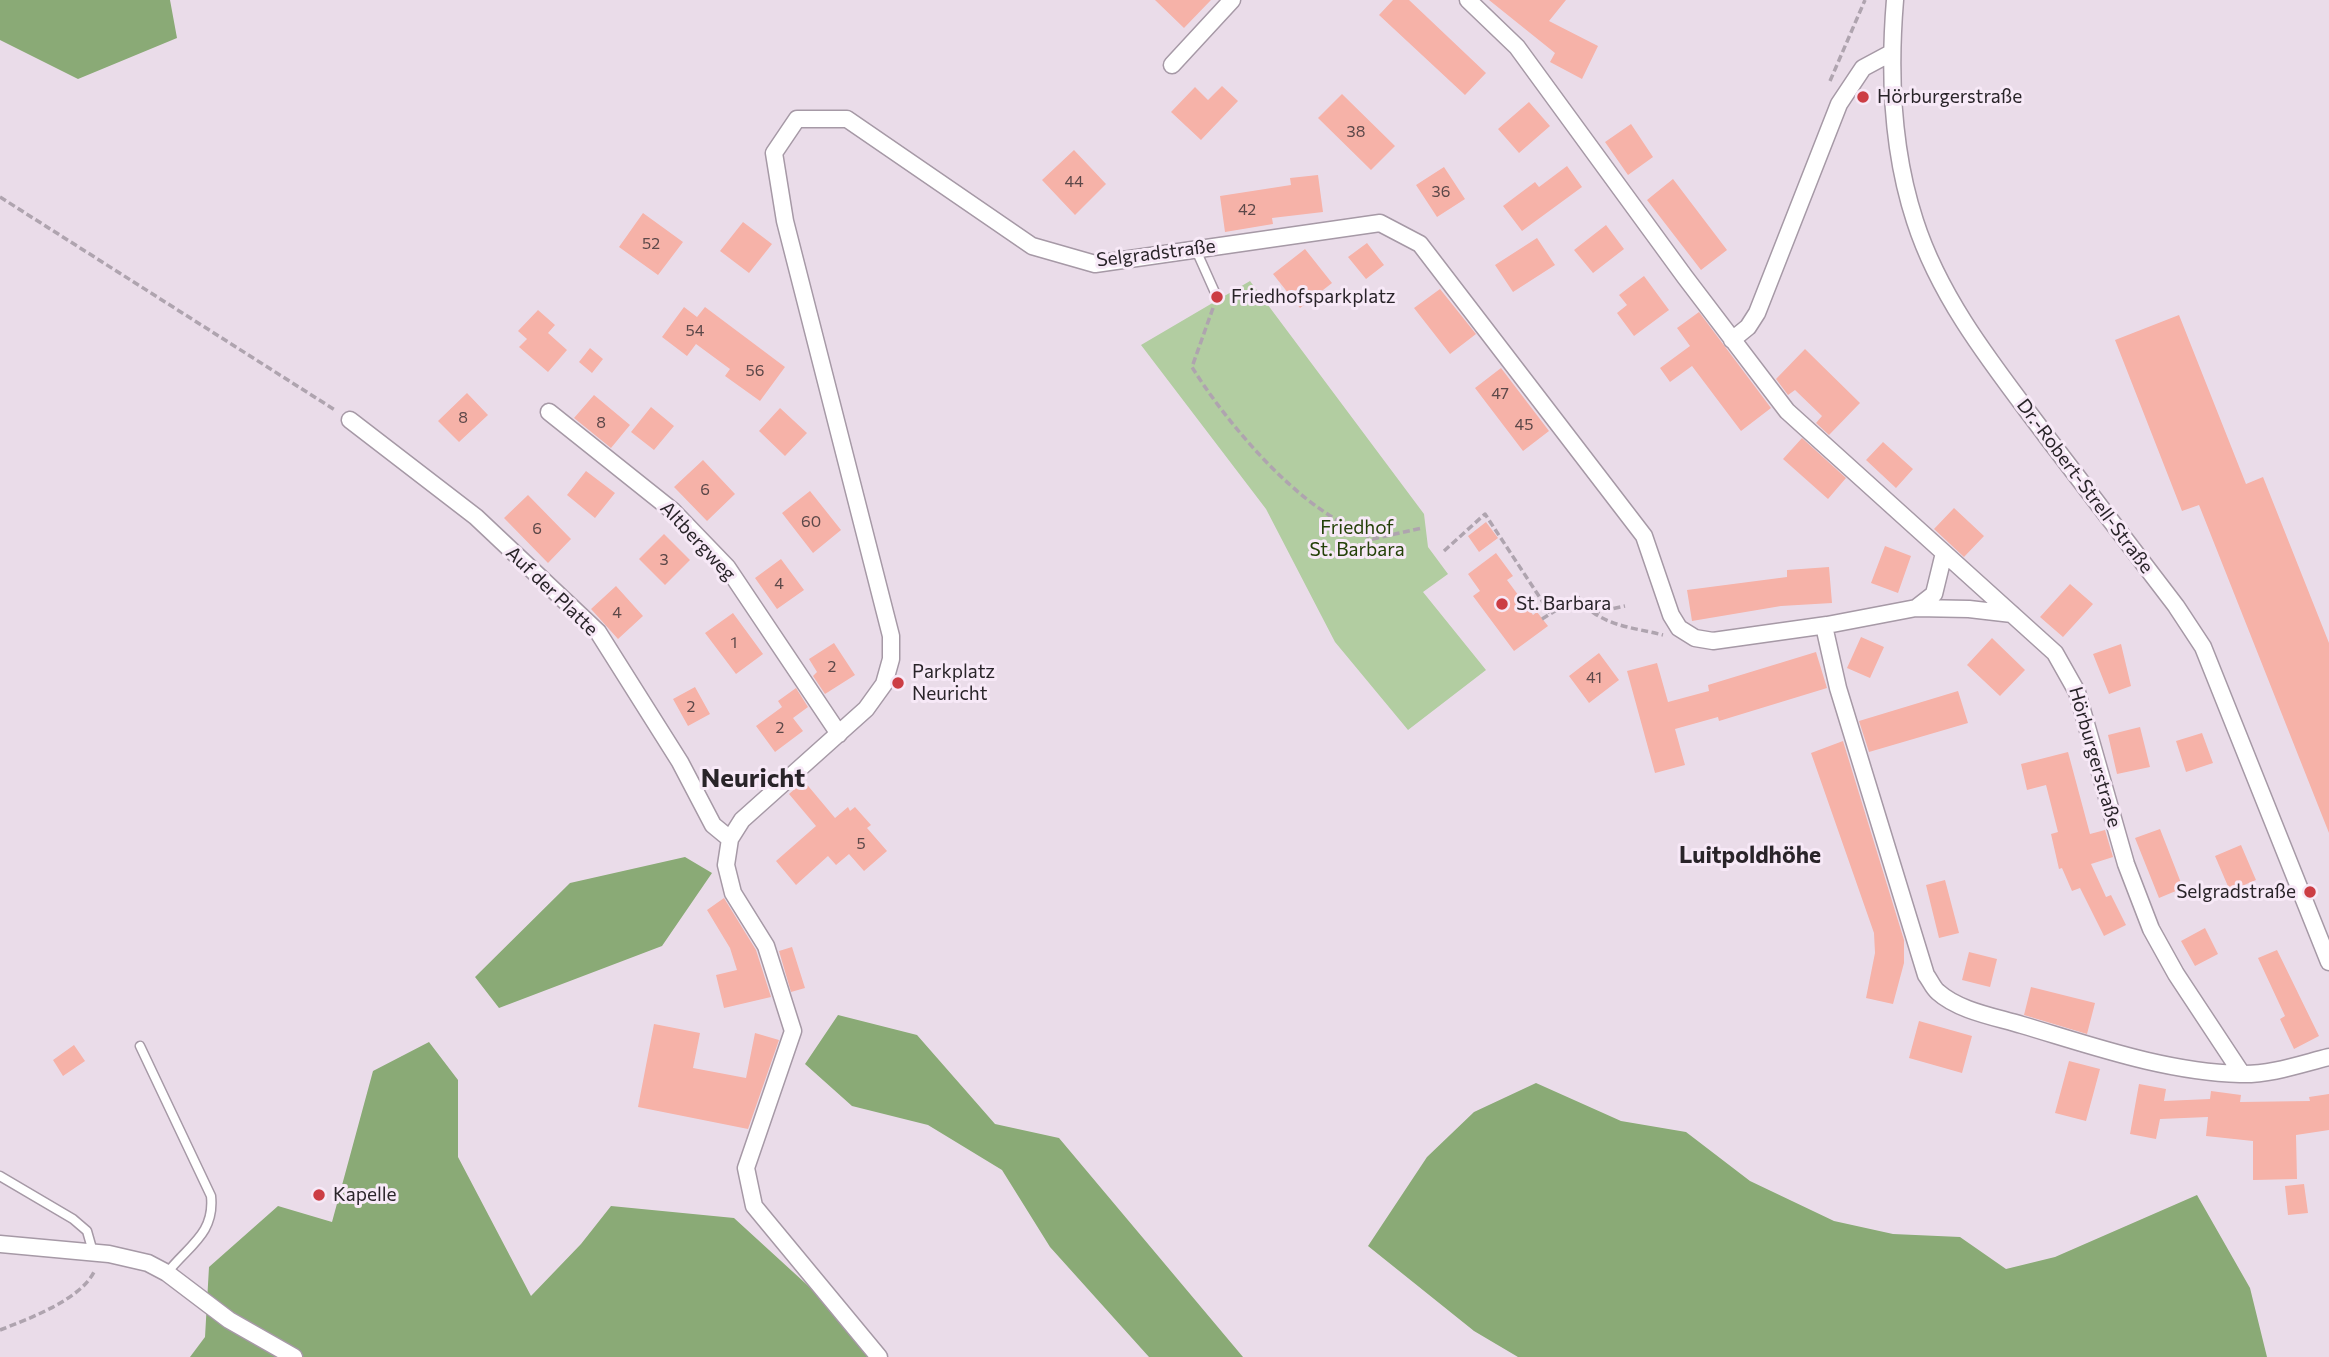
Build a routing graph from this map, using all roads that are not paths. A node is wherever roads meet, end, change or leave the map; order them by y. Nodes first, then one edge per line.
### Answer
1 (1232, 0) edge
2 (1468, 0) edge
3 (1895, 0) edge
4 (1891, 53) junction
5 (1172, 65) dead end
6 (1196, 250) junction
7 (1217, 298) road end
8 (1732, 340) junction
9 (549, 412) dead end
10 (350, 419) road end
11 (1944, 553) junction
12 (1916, 608) junction
13 (2012, 614) junction
14 (1824, 626) junction
15 (839, 734) junction
16 (730, 839) junction
17 (2329, 962) edge
18 (140, 1046) dead end
19 (2329, 1057) edge
20 (2242, 1074) junction
21 (0, 1176) edge
22 (0, 1244) edge
23 (95, 1252) junction
24 (167, 1273) junction
25 (295, 1357) edge
26 (879, 1357) edge

1 - 5 street
2 - 8 street, Hörburgerstraße
3 - 4 street, Dr.-Robert-Strell-Straße
4 - 8 street
4 - 17 street, Dr.-Robert-Strell-Straße
6 - 7 lane
6 - 14 street, Selgradstraße
6 - 15 street, Selgradstraße
8 - 11 street, Hörburgerstraße
9 - 15 street, Altbergweg
10 - 16 street, Auf der Platte
11 - 12 street
11 - 13 street, Hörburgerstraße
12 - 13 street, Selgradstraße
12 - 14 street, Selgradstraße
13 - 20 street, Hörburgerstraße
14 - 20 street
15 - 16 street
16 - 26 street
18 - 24 lane
19 - 20 street
21 - 23 lane
22 - 23 street
23 - 24 street
24 - 25 street

